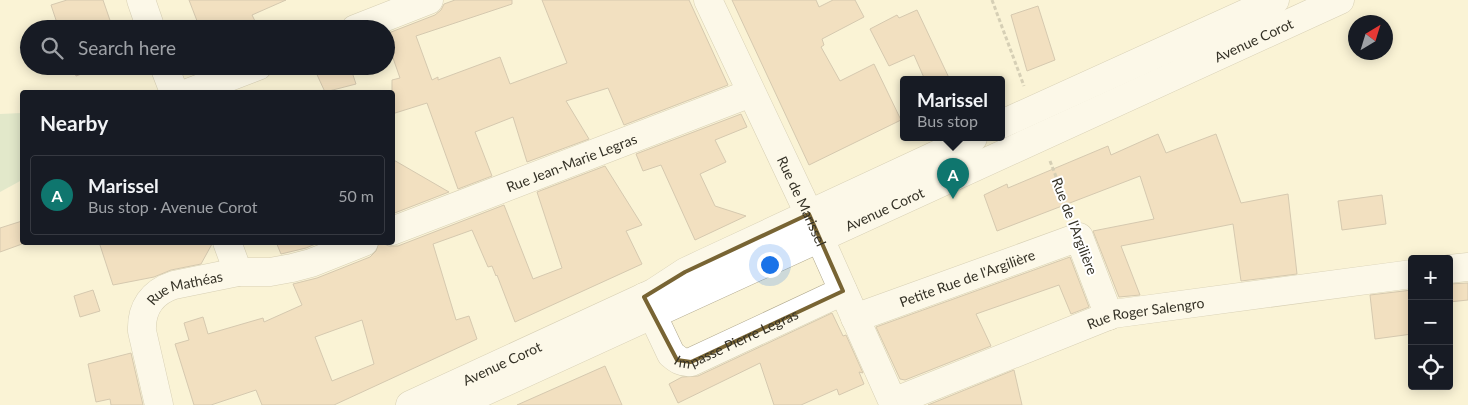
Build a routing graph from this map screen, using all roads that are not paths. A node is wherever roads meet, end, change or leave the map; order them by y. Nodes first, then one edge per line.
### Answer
1 (141, 0) edge
2 (429, 0) edge
3 (708, 0) edge
4 (1274, 0) edge
5 (1340, 0) edge
6 (148, 20) edge
7 (378, 20) edge
8 (167, 75) edge
9 (234, 75) edge
10 (173, 90) edge
11 (195, 90) edge
12 (751, 93) junction
13 (1005, 123) edge
14 (968, 141) edge
15 (814, 226) junction
16 (395, 231) edge
17 (1079, 237) joint
18 (229, 245) edge
19 (356, 245) edge
20 (1468, 267) edge
21 (1453, 269) edge
22 (238, 272) junction
23 (1408, 275) edge
24 (843, 291) junction
25 (648, 306) junction
26 (1108, 316) junction
27 (855, 318) junction
28 (893, 403) edge
29 (159, 405) edge
30 (410, 405) edge
31 (455, 405) edge

1 - 6 street
2 - 7 street
3 - 12 street, Rue de Marissel
4 - 13 street, Avenue Corot
5 - 15 street, Avenue Corot
8 - 10 street
9 - 11 street
12 - 15 street, Rue de Marissel
12 - 16 street, Rue Jean-Marie Legras
14 - 15 street, Avenue Corot
15 - 24 street, Rue de Marissel
15 - 25 street, Avenue Corot
17 - 26 street, Rue de l'Argilière
17 - 27 street, Petite Rue de l'Argilière
18 - 22 street, Rue Mathéas
19 - 22 street
20 - 21 street
22 - 29 street, Rue Mathéas
23 - 26 street, Rue Roger Salengro
24 - 25 street, Impasse Pierre Legras
24 - 27 street, Rue de Marissel
25 - 30 street, Avenue Corot
25 - 31 street, Avenue Corot
26 - 28 street, Rue Roger Salengro
27 - 28 street, Rue de Marissel

